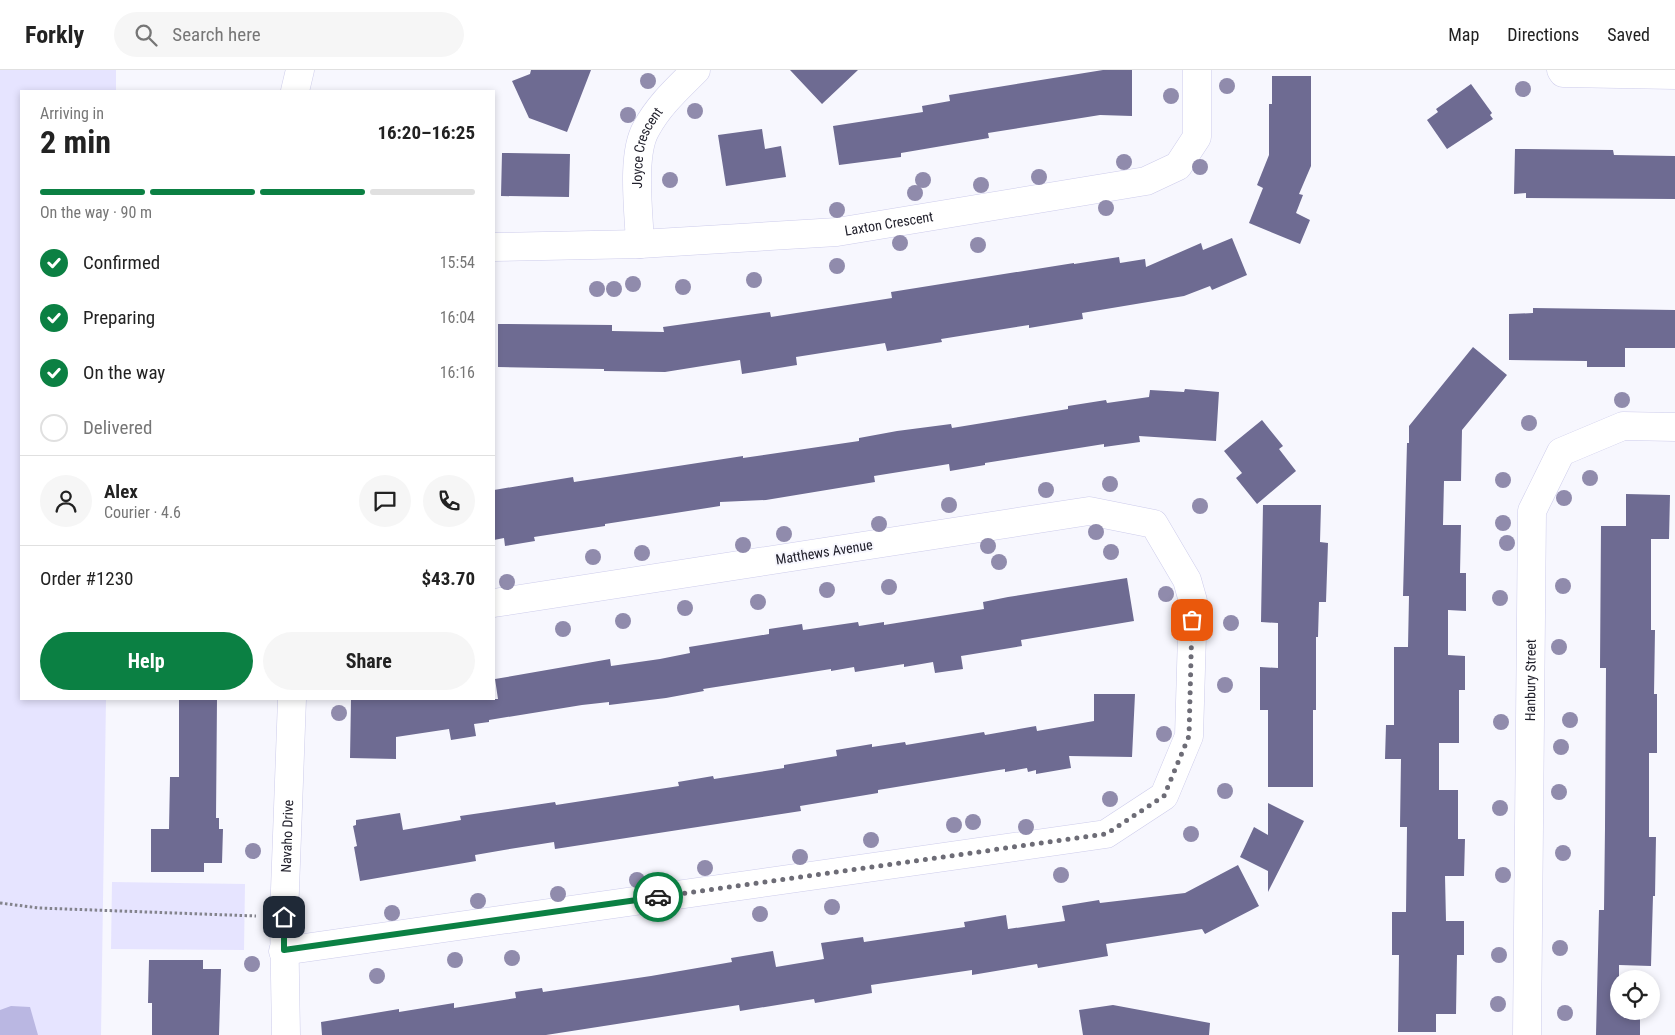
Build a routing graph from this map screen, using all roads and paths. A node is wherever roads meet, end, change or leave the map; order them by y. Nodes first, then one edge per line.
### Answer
1 (300, 70) edge
2 (696, 70) edge
3 (1197, 70) edge
4 (1561, 70) edge
5 (1675, 75) edge
6 (295, 90) edge
7 (640, 244) junction
8 (495, 246) edge
9 (1675, 427) edge
10 (495, 603) edge
11 (292, 700) edge
12 (0, 903) edge
13 (284, 917) junction
14 (284, 950) junction
15 (286, 1035) edge
16 (1527, 1035) edge

1 - 6 street
2 - 7 street, Joyce Crescent
3 - 7 street, Laxton Crescent
4 - 5 street
7 - 8 street, Laxton Crescent
9 - 16 street, Hanbury Street
10 - 14 street, Matthews Avenue
11 - 13 street, Navaho Drive
12 - 13 path
13 - 14 street, Navaho Drive
14 - 15 street, Navaho Drive

